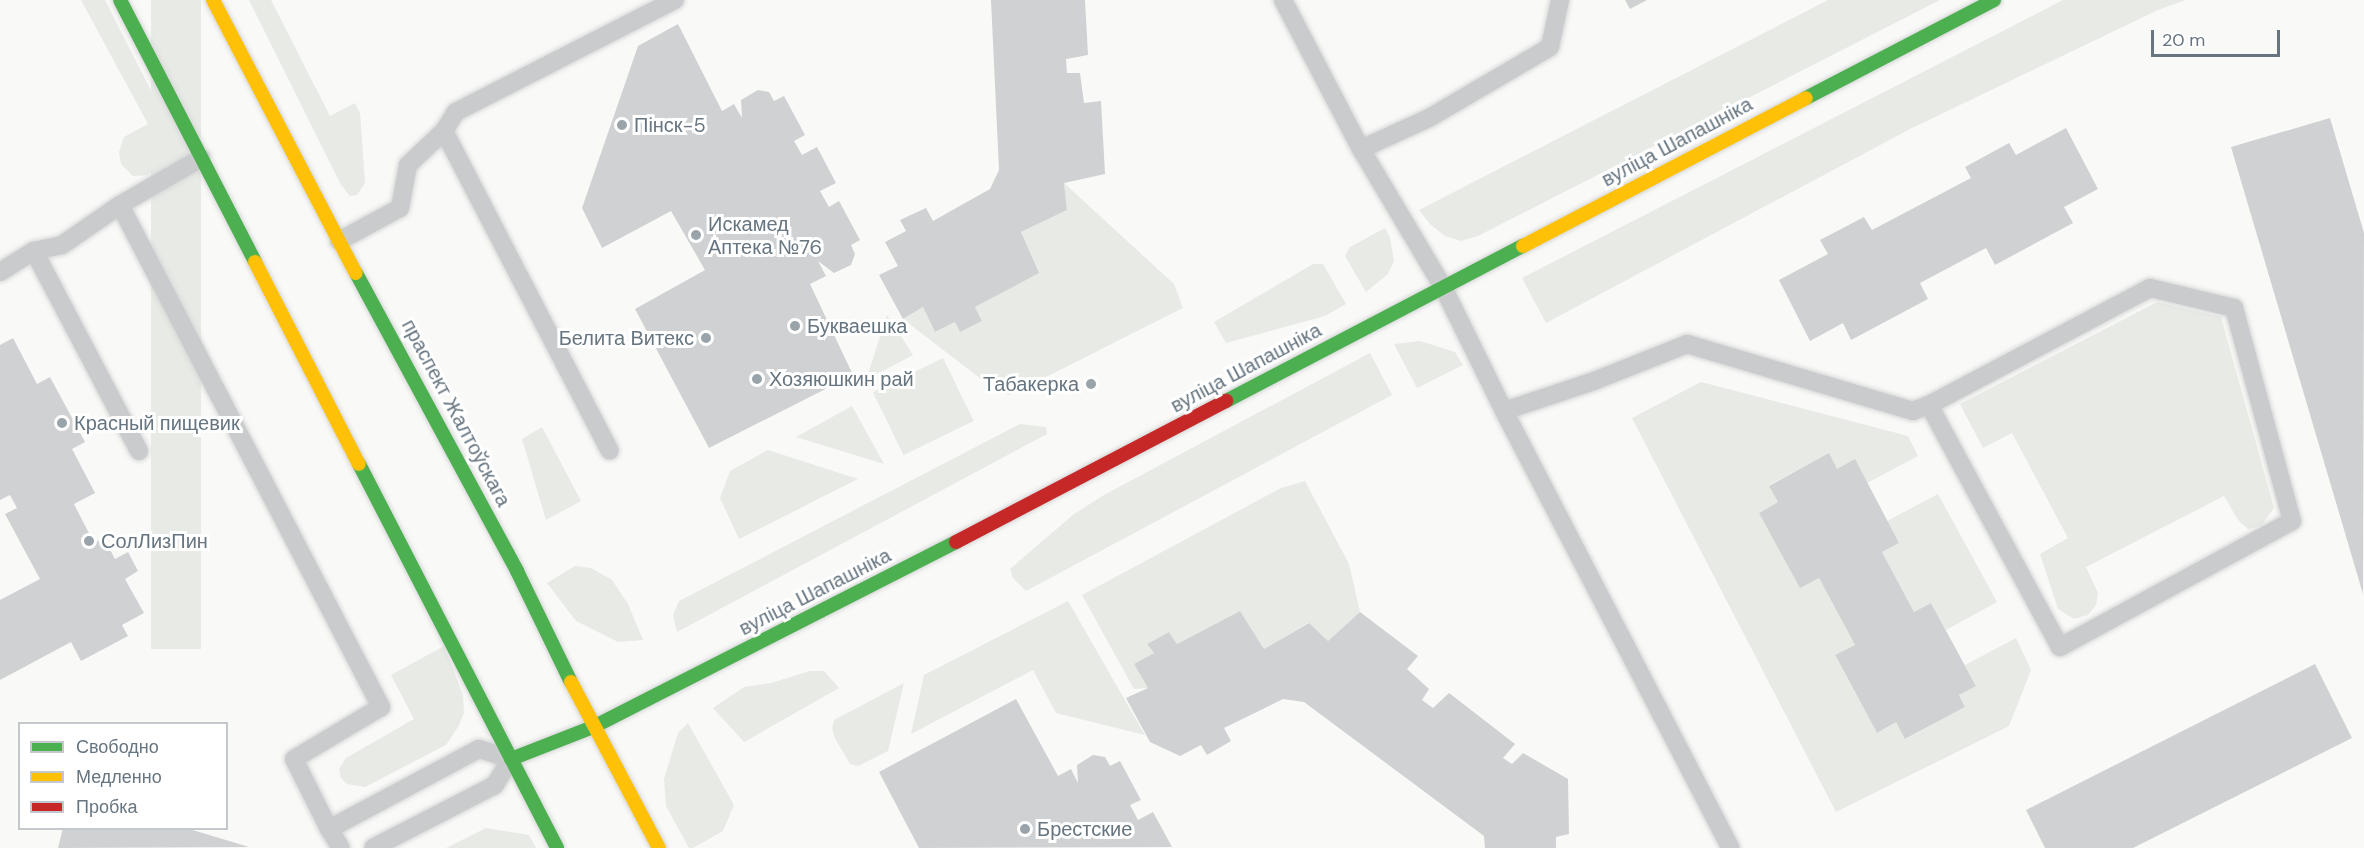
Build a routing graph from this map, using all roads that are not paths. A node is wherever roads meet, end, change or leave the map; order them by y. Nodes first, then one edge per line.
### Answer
1 (120, 0) edge
2 (213, 0) edge
3 (675, 0) edge
4 (1284, 0) edge
5 (1560, 0) edge
6 (1994, 0) edge
7 (444, 131) junction
8 (1361, 149) junction
9 (201, 158) junction
10 (120, 205) junction
11 (339, 241) junction
12 (34, 251) junction
13 (0, 272) edge
14 (1443, 286) junction
15 (1929, 405) junction
16 (1504, 411) junction
17 (139, 450) dead end
18 (610, 451) dead end
19 (593, 727) junction
20 (511, 759) junction
21 (329, 829) junction
22 (341, 848) edge
23 (373, 848) edge
24 (557, 848) edge
25 (659, 848) edge
26 (1731, 848) edge

1 - 9 main road
2 - 11 main road, праспект Жалтоўскага
3 - 7 lane
4 - 8 lane
5 - 8 lane
6 - 14 main road, вуліца Шапашніка
7 - 11 lane
7 - 18 lane
8 - 14 lane
9 - 10 lane
9 - 20 main road
10 - 12 lane
10 - 21 lane
11 - 19 main road, праспект Жалтоўскага
12 - 13 lane
12 - 17 lane
14 - 16 lane
14 - 19 main road, вуліца Шапашніка
15 - 15 lane
15 - 16 lane
16 - 26 lane
19 - 20 main road, вуліца Шапашніка
19 - 25 main road, праспект Жалтоўскага
20 - 21 lane
20 - 23 lane
20 - 24 main road
21 - 22 lane

